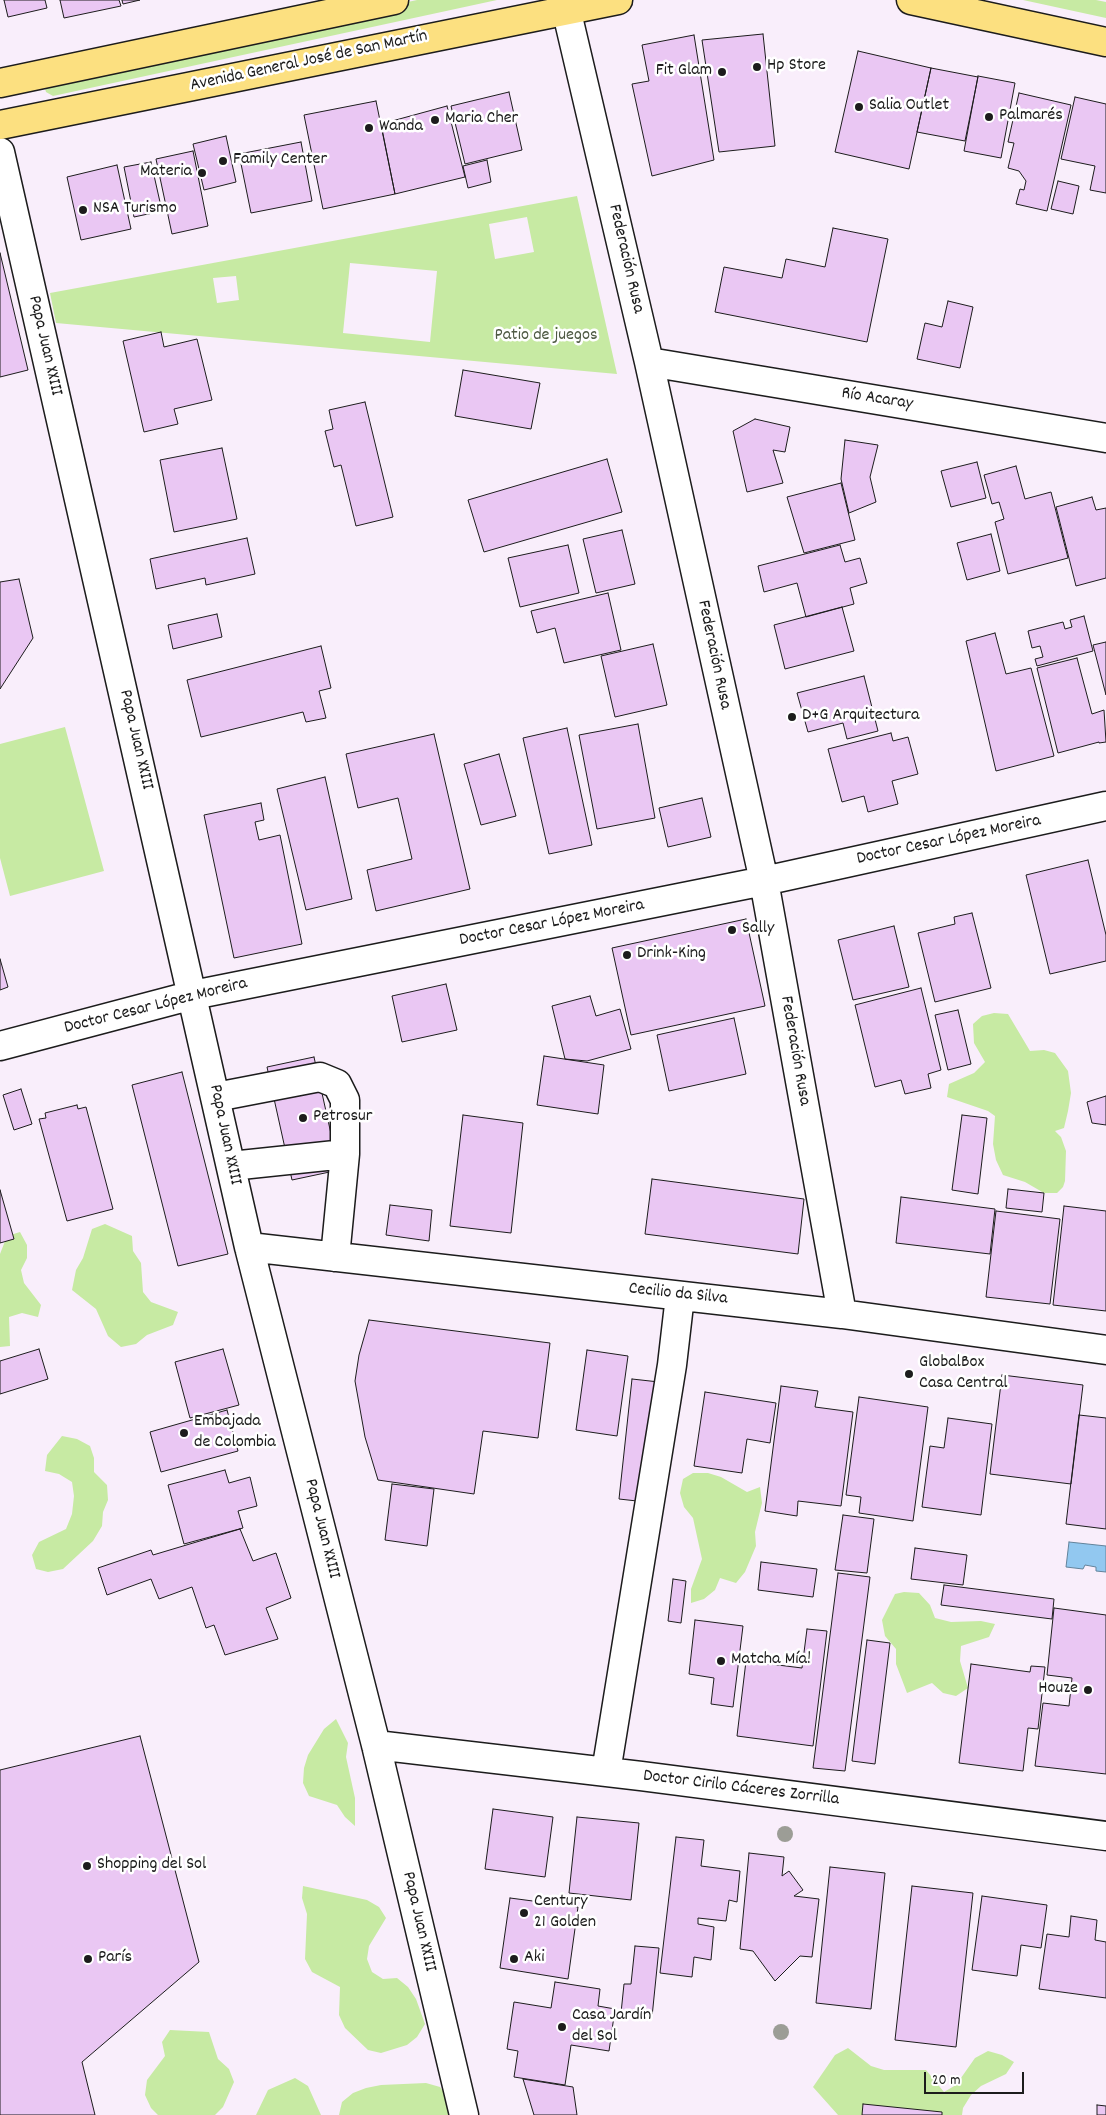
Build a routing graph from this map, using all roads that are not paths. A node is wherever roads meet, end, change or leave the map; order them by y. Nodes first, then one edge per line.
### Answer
1 (394, 0) edge
2 (618, 0) edge
3 (911, 0) edge
4 (565, 5) edge
5 (1106, 42) edge
6 (0, 83) edge
7 (0, 125) edge
8 (0, 152) edge
9 (649, 362) junction
10 (1106, 438) edge
11 (1106, 806) edge
12 (764, 881) junction
13 (193, 995) junction
14 (0, 1046) edge
15 (216, 1097) junction
16 (345, 1154) junction
17 (231, 1166) junction
18 (249, 1247) junction
19 (335, 1257) junction
20 (680, 1296) junction
21 (842, 1314) junction
22 (1106, 1350) edge
23 (376, 1745) junction
24 (606, 1772) junction
25 (1106, 1836) edge
26 (464, 2115) edge

1 - 6 main road
2 - 4 main road, Avenida General José de San Martín
3 - 5 main road
4 - 7 main road, Avenida General José de San Martín
4 - 9 street, Federación Rusa
8 - 13 street, Papa Juan XXIII
9 - 10 street, Río Acaray
9 - 12 street, Federación Rusa
11 - 12 street, Doctor Cesar López Moreira
12 - 13 street, Doctor Cesar López Moreira
12 - 21 street, Federación Rusa
13 - 14 street, Doctor Cesar López Moreira
13 - 15 street, Papa Juan XXIII
15 - 16 street
15 - 17 street, Papa Juan XXIII
16 - 17 street
16 - 19 street
17 - 18 street, Papa Juan XXIII
18 - 19 street, Cecilio da Silva
18 - 23 street, Papa Juan XXIII
19 - 20 street, Cecilio da Silva
20 - 21 street, Cecilio da Silva
20 - 24 street
21 - 22 street, Cecilio da Silva
23 - 24 street, Doctor Cirilo Cáceres Zorrilla
23 - 26 street, Papa Juan XXIII
24 - 25 street, Doctor Cirilo Cáceres Zorrilla

